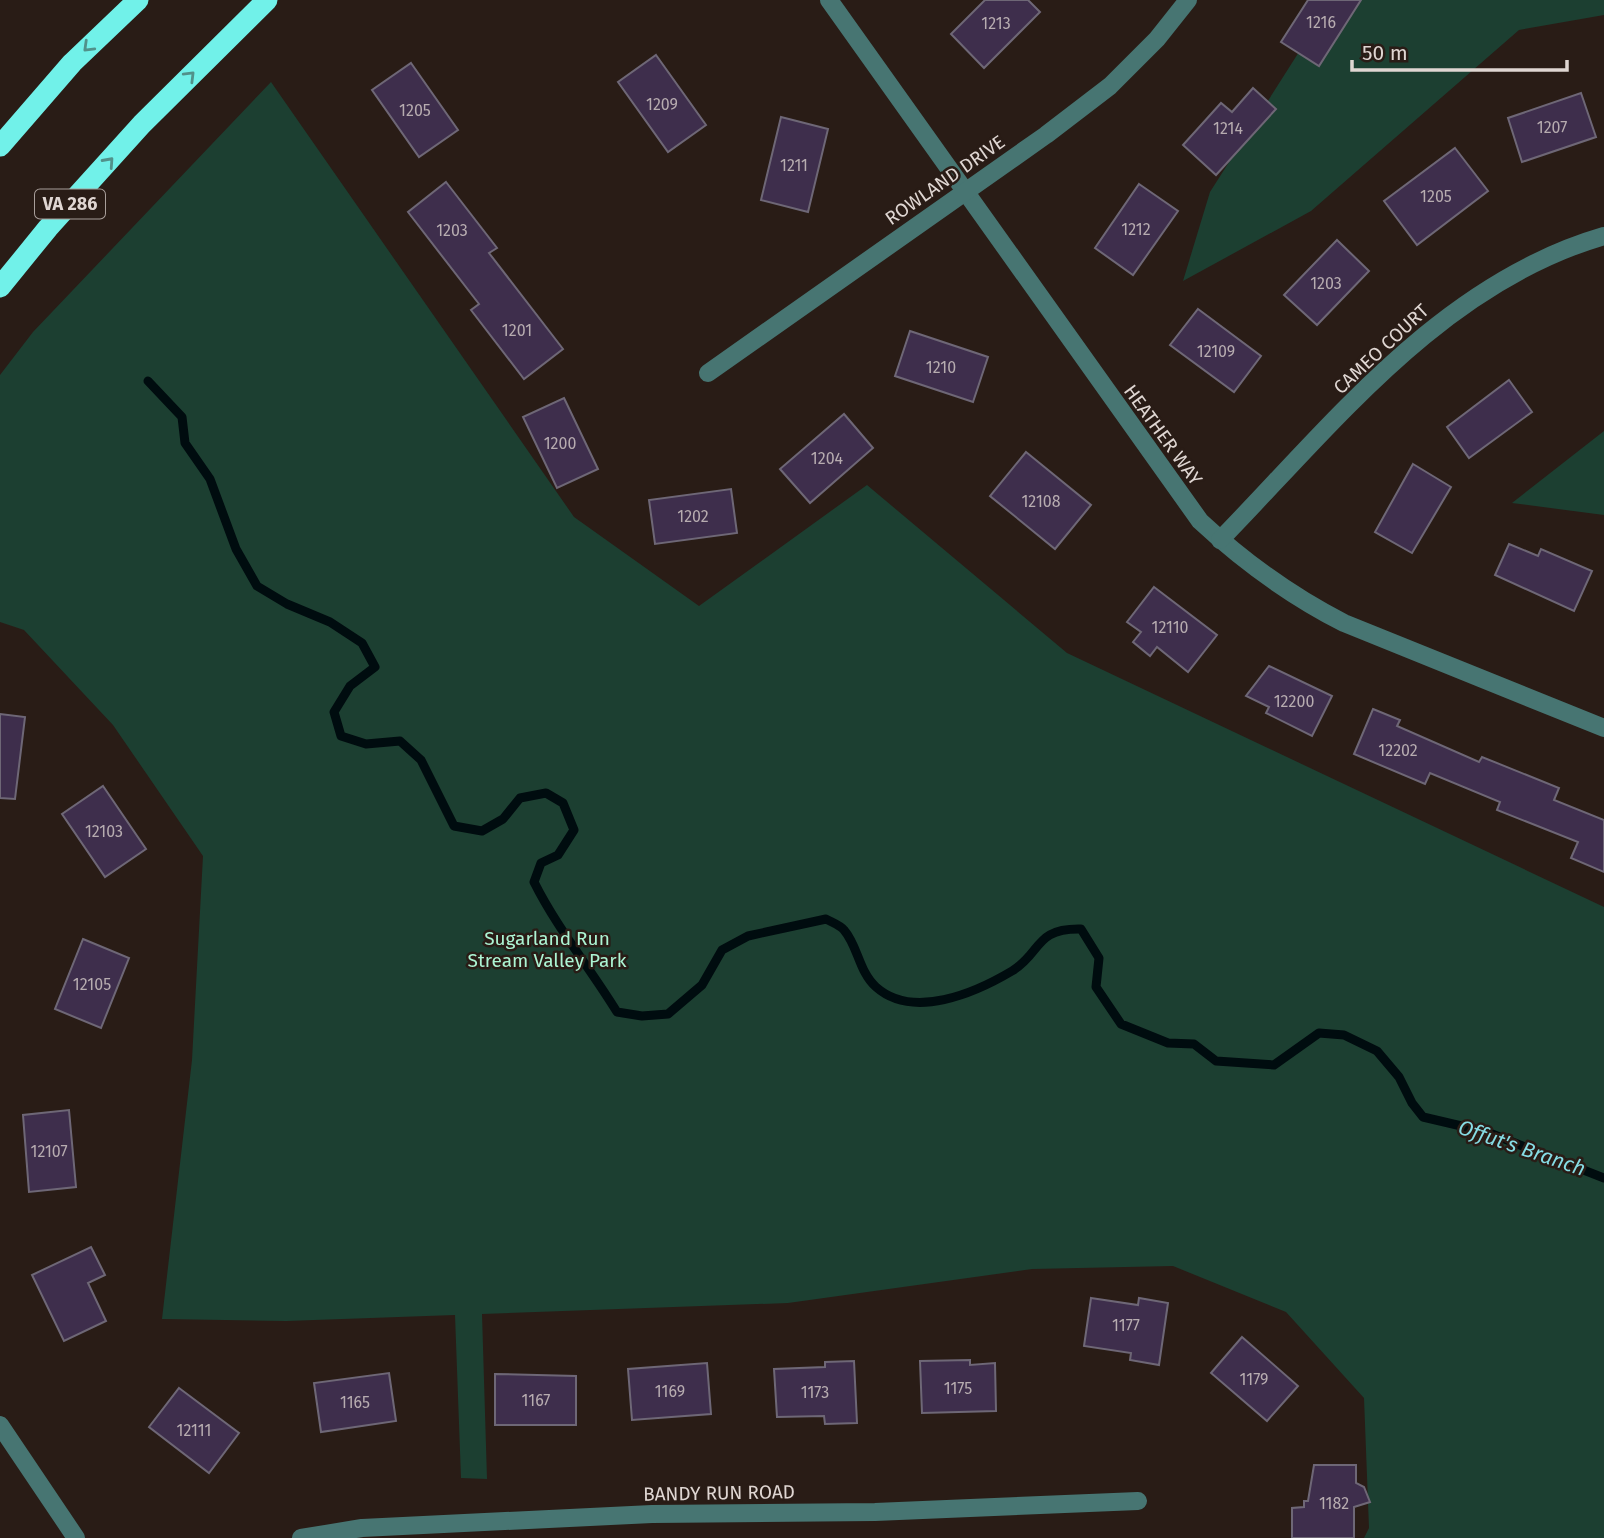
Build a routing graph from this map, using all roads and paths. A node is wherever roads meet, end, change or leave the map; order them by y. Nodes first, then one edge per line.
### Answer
1 (138, 0) edge
2 (267, 0) edge
3 (829, 0) edge
4 (1188, 0) edge
5 (0, 146) edge
6 (965, 190) junction
7 (1604, 236) edge
8 (0, 287) edge
9 (708, 373) dead end
10 (1220, 540) junction
11 (1604, 728) edge
12 (0, 1425) edge
13 (1138, 1501) dead end
14 (76, 1538) edge
15 (301, 1538) edge

1 -> 5 highway
8 -> 2 highway, VA 286
3 - 6 street, HEATHER WAY
4 - 6 street, ROWLAND DRIVE
6 - 9 street, ROWLAND DRIVE
6 - 10 street, HEATHER WAY
7 - 10 street, CAMEO COURT
10 - 11 street, HEATHER WAY
12 - 14 street
13 - 15 street, BANDY RUN ROAD

